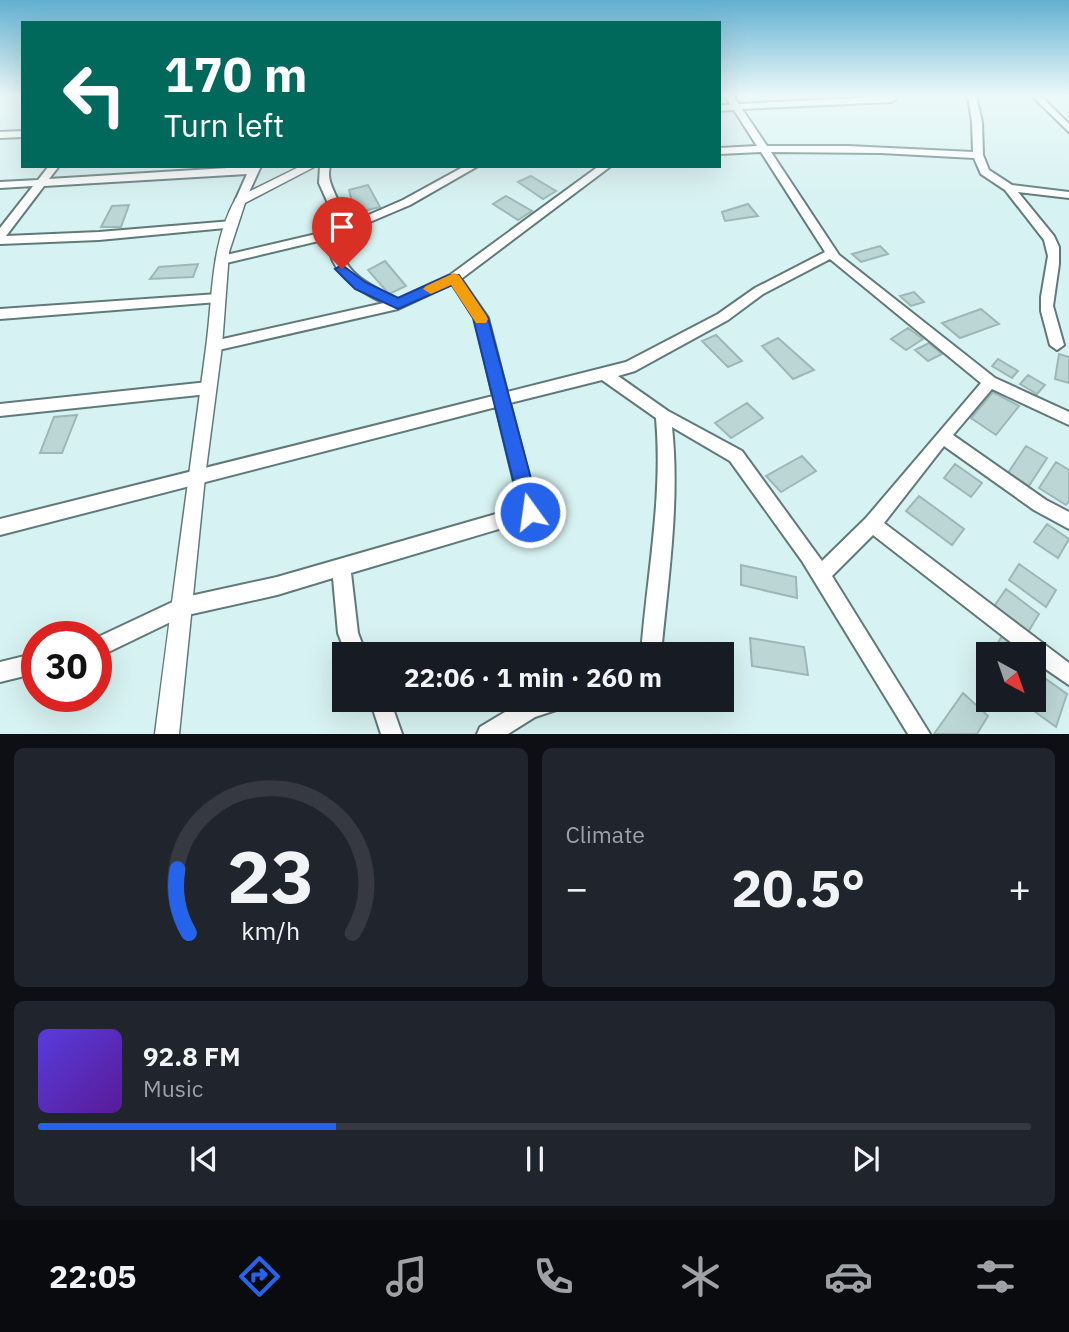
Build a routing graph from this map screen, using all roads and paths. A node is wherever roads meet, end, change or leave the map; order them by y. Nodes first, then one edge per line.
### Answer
1 (752, 130) edge
2 (977, 130) edge
3 (21, 134) edge
4 (0, 135) edge
5 (764, 149) junction
6 (721, 151) edge
7 (978, 155) junction
8 (52, 168) edge
9 (255, 168) edge
10 (306, 168) edge
11 (325, 168) edge
12 (470, 168) edge
13 (603, 168) edge
14 (41, 182) junction
15 (0, 185) edge
16 (1009, 188) junction
17 (1069, 195) edge
18 (240, 201) junction
19 (232, 225) junction
20 (334, 233) junction
21 (0, 238) edge
22 (832, 253) junction
23 (222, 260) junction
24 (454, 278) junction
25 (218, 298) junction
26 (398, 304) junction
27 (0, 314) edge
28 (1057, 345) dead end
29 (214, 346) junction
30 (603, 373) junction
31 (990, 382) junction
32 (208, 388) junction
33 (501, 398) junction
34 (0, 410) edge
35 (663, 415) junction
36 (1069, 419) edge
37 (943, 436) junction
38 (195, 477) junction
39 (1069, 521) edge
40 (872, 524) junction
41 (0, 527) edge
42 (341, 568) junction
43 (820, 575) junction
44 (181, 607) junction
45 (112, 640) edge
46 (351, 642) edge
47 (652, 642) edge
48 (21, 667) edge
49 (0, 672) edge
50 (1069, 675) edge
51 (384, 712) edge
52 (524, 712) edge
53 (167, 733) edge
54 (392, 733) edge
55 (487, 733) edge
56 (920, 733) edge

1 - 5 street
2 - 7 street
3 - 4 street
5 - 6 street
5 - 7 street
5 - 22 street
7 - 16 street
8 - 14 street
9 - 14 street
9 - 18 street
10 - 18 street
11 - 20 street
12 - 20 street
13 - 24 street
14 - 15 street
14 - 21 street
16 - 17 street
16 - 28 street
18 - 19 street
19 - 21 street
19 - 23 street
20 - 23 street
20 - 26 street
22 - 30 street
22 - 31 street
23 - 25 street
24 - 26 street
24 - 33 street
25 - 27 street
25 - 29 street
26 - 29 street
29 - 32 street
30 - 33 street
30 - 35 street
31 - 36 street
31 - 37 street
32 - 34 street
32 - 38 street
33 - 38 street
33 - 42 street
35 - 43 street
35 - 47 street
37 - 39 street
37 - 40 street
38 - 41 street
38 - 44 street
40 - 43 street
40 - 50 street
42 - 44 street
42 - 46 street
43 - 56 street
44 - 45 street
44 - 53 street
48 - 49 street
51 - 54 street
52 - 55 street

